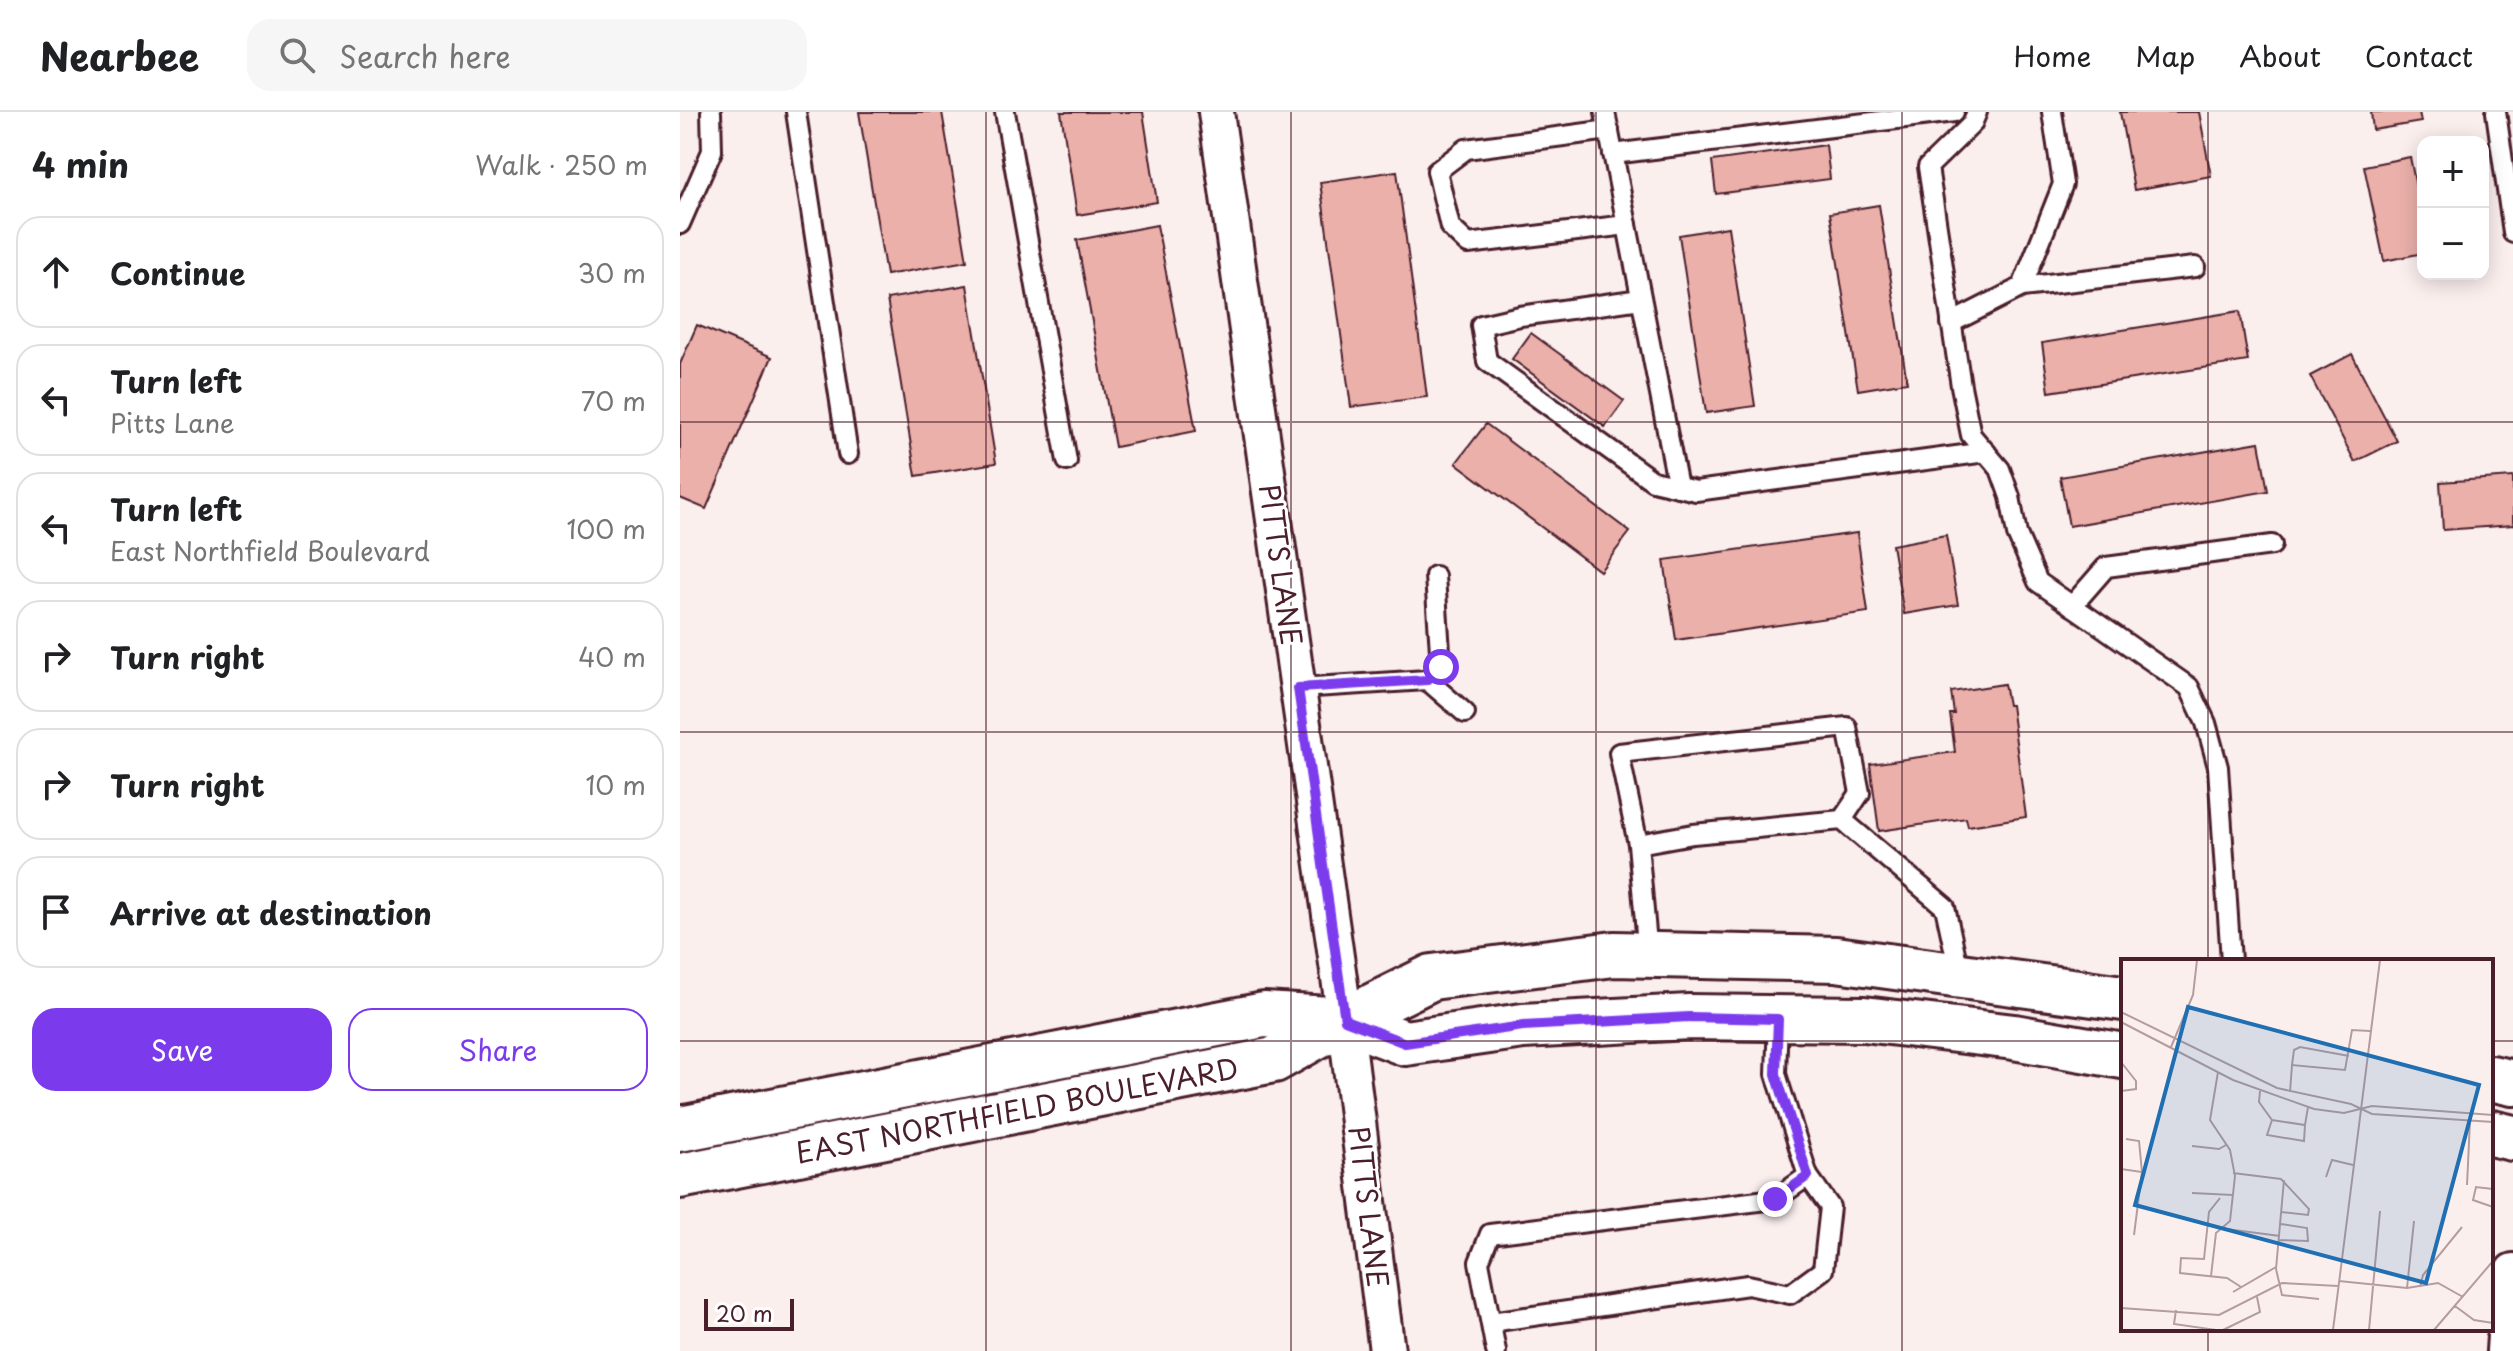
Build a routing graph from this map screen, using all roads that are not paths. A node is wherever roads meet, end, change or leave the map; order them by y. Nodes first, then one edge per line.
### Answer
1 (711, 112) edge
2 (796, 112) edge
3 (1005, 112) edge
4 (1216, 112) edge
5 (1954, 112) edge
6 (1977, 112) edge
7 (2052, 112) edge
8 (2496, 112) edge
9 (1607, 121) edge
10 (1613, 154) junction
11 (680, 224) edge
12 (1627, 225) junction
13 (2513, 233) edge
14 (2195, 267) dead end
15 (2022, 287) junction
16 (1641, 299) junction
17 (1951, 323) junction
18 (1986, 452) junction
19 (848, 454) dead end
20 (1067, 461) dead end
21 (1678, 487) junction
22 (2272, 545) dead end
23 (1435, 576) dead end
24 (2072, 606) junction
25 (1427, 680) junction
26 (1298, 688) junction
27 (1465, 713) dead end
28 (1842, 820) junction
29 (1638, 844) junction
30 (1648, 955) junction
31 (2231, 959) edge
32 (1960, 976) junction
33 (2121, 998) edge
34 (1778, 1019) junction
35 (1345, 1020) junction
36 (2121, 1056) edge
37 (2493, 1078) edge
38 (2513, 1083) edge
39 (875, 1091) junction
40 (680, 1129) edge
41 (2493, 1133) edge
42 (884, 1138) junction
43 (2513, 1138) edge
44 (680, 1176) edge
45 (1808, 1176) junction
46 (2513, 1271) edge
47 (1491, 1322) junction
48 (1387, 1351) edge
49 (1496, 1351) edge
50 (2504, 1351) edge

1 - 11 lane
2 - 19 lane
3 - 20 lane
4 - 26 street, PITTS LANE
5 - 10 lane
6 - 17 lane
7 - 15 lane
8 - 13 lane
9 - 10 lane
9 - 12 lane
10 - 12 lane
12 - 16 lane
14 - 15 lane
15 - 17 lane
16 - 21 lane
16 - 21 lane
17 - 18 lane
18 - 21 lane
18 - 24 lane
22 - 24 lane
23 - 25 lane
24 - 31 lane
25 - 26 lane
25 - 27 lane
26 - 35 street, PITTS LANE
28 - 29 lane
28 - 29 lane
28 - 32 lane
29 - 30 lane
30 - 32 main road, EAST NORTHFIELD BOULEVARD
30 - 35 main road, EAST NORTHFIELD BOULEVARD
32 - 33 main road, EAST NORTHFIELD BOULEVARD
34 - 35 main road, EAST NORTHFIELD BOULEVARD
34 - 36 main road, EAST NORTHFIELD BOULEVARD
34 - 45 lane
35 - 39 main road, EAST NORTHFIELD BOULEVARD
35 - 42 main road, EAST NORTHFIELD BOULEVARD
35 - 48 street, PITTS LANE
37 - 38 main road
39 - 40 main road, EAST NORTHFIELD BOULEVARD
39 - 42 main road
41 - 43 main road
42 - 44 main road, EAST NORTHFIELD BOULEVARD
45 - 47 lane
45 - 47 lane
46 - 50 street
47 - 49 lane

